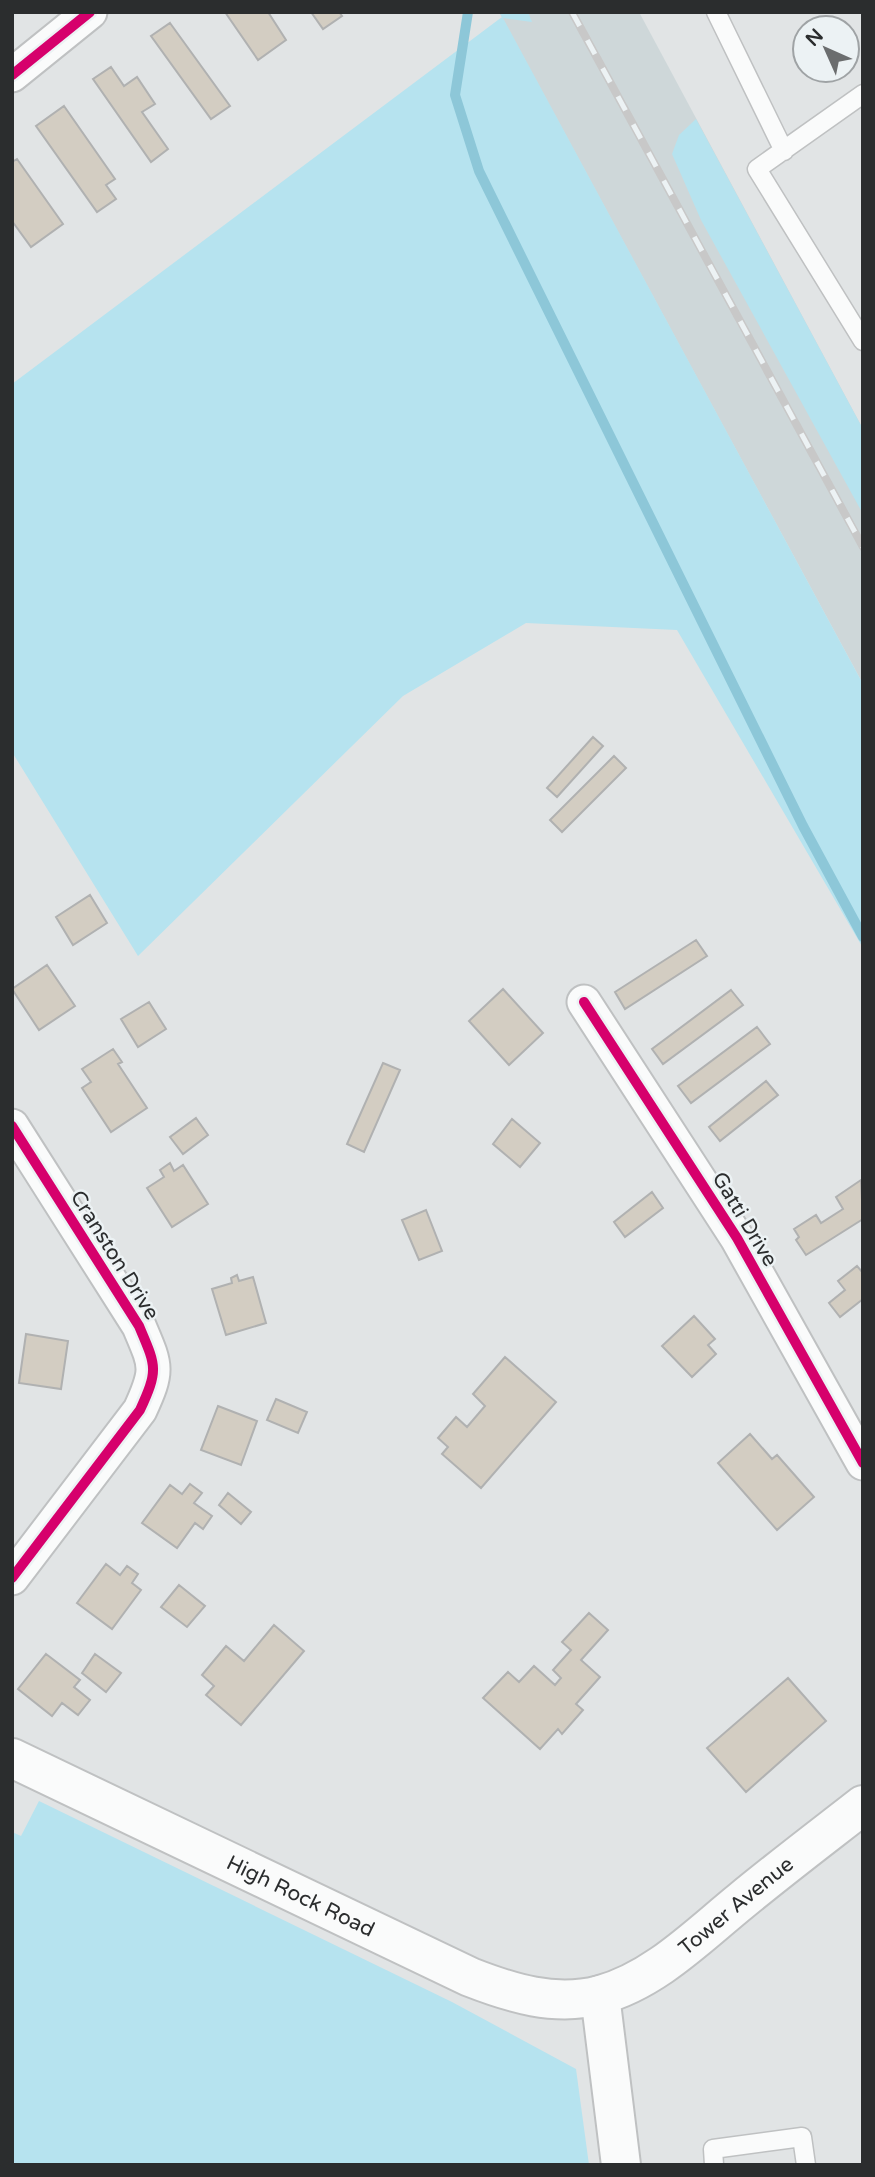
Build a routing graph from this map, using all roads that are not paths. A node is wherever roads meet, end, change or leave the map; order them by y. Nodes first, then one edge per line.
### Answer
1 (90, 12) edge
2 (716, 12) edge
3 (12, 75) edge
4 (863, 94) edge
5 (784, 151) junction
6 (863, 341) edge
7 (584, 1002) dead end
8 (12, 1126) edge
9 (863, 1463) edge
10 (12, 1578) edge
11 (12, 1758) edge
12 (863, 1805) edge
13 (600, 1995) junction
14 (621, 2165) edge
15 (714, 2165) edge
16 (806, 2165) edge

1 - 3 street
2 - 5 lane
4 - 5 lane
5 - 6 lane
7 - 9 street, Gatti Drive
8 - 10 street, Cranston Drive
11 - 13 main road, High Rock Road
12 - 13 main road, Tower Avenue
13 - 14 main road
15 - 16 lane

